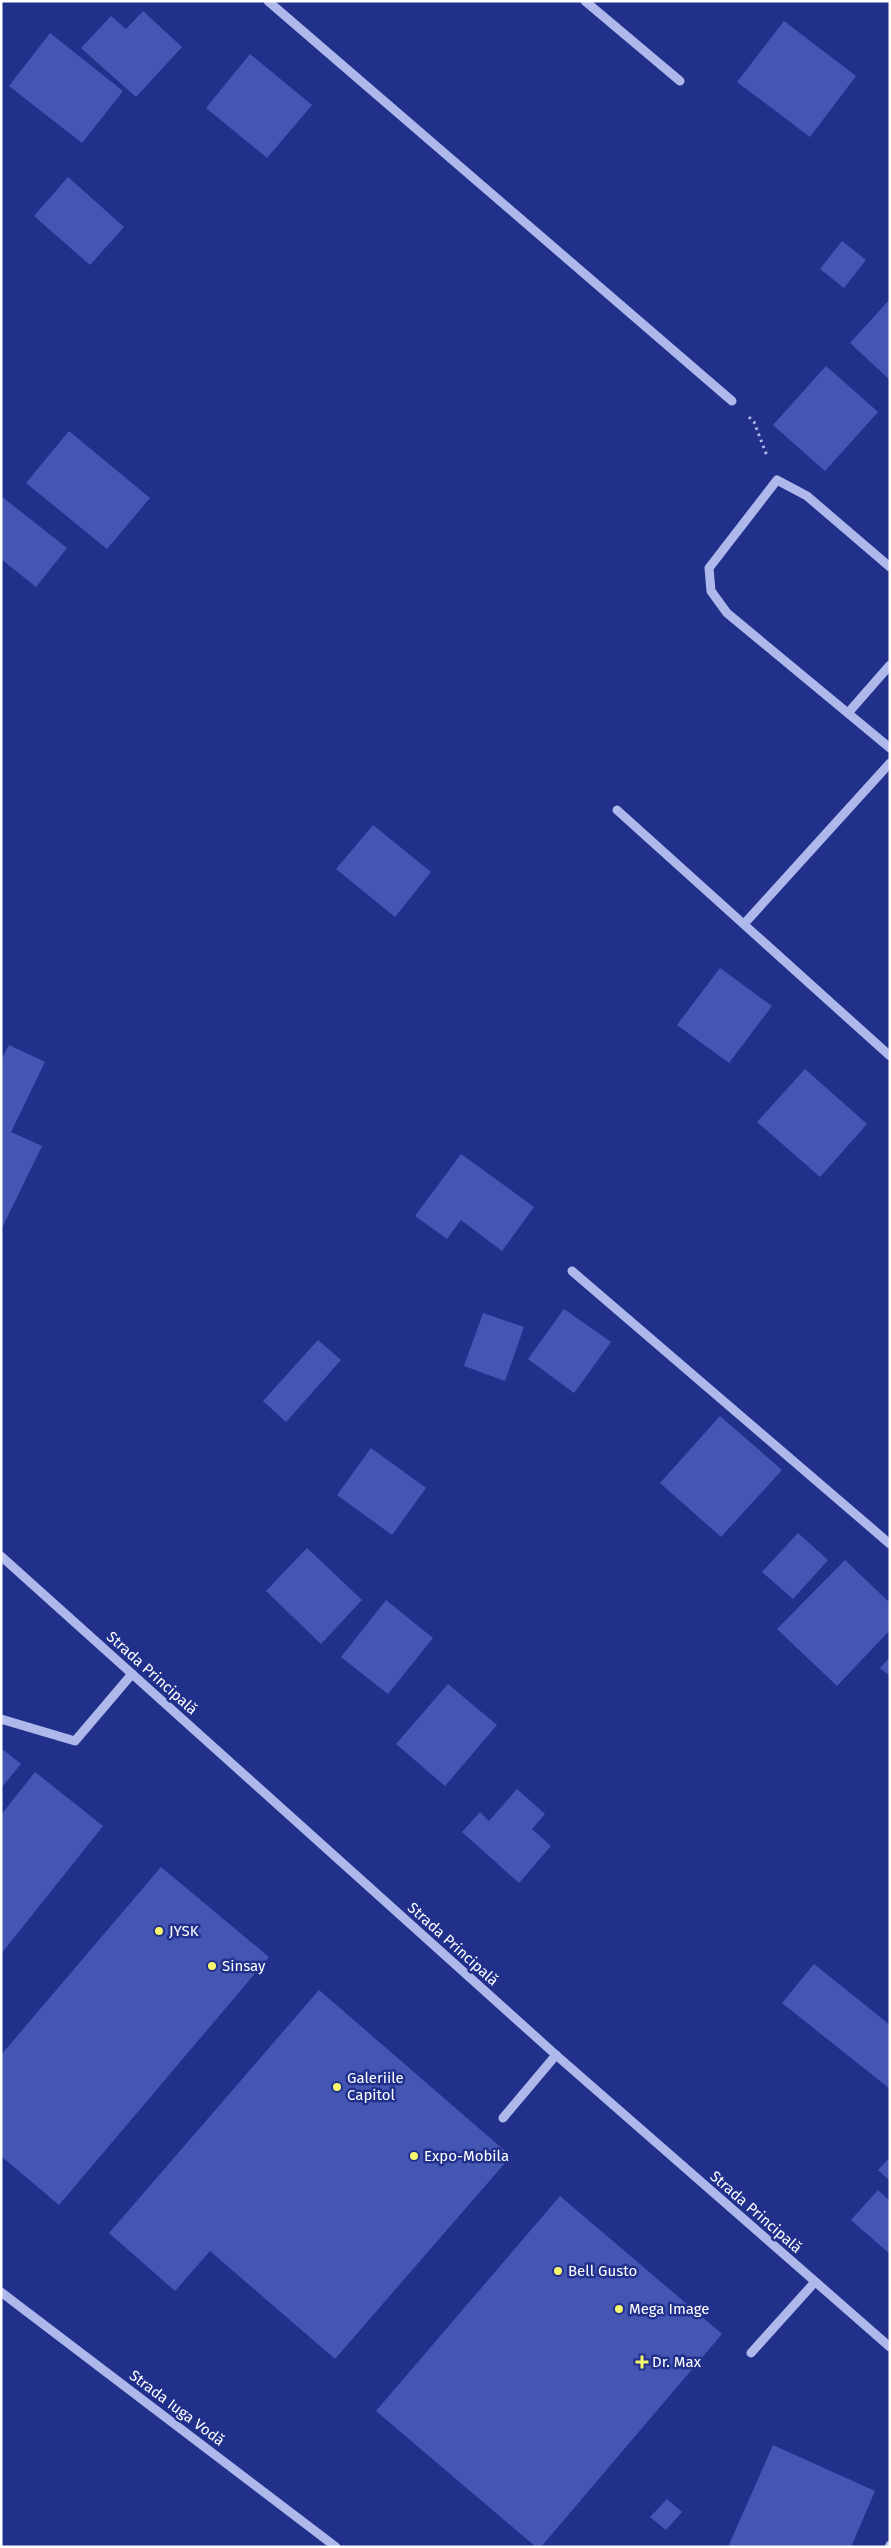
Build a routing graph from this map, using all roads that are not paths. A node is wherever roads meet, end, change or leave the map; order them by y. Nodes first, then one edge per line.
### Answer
1 (268, 1) edge
2 (585, 1) edge
3 (680, 81) dead end
4 (732, 401) road end
5 (890, 567) edge
6 (890, 664) edge
7 (848, 713) junction
8 (890, 748) edge
9 (890, 763) edge
10 (617, 810) dead end
11 (744, 924) junction
12 (890, 1056) edge
13 (572, 1271) dead end
14 (890, 1544) edge
15 (1, 1556) edge
16 (132, 1674) junction
17 (1, 1719) edge
18 (556, 2055) junction
19 (503, 2118) dead end
20 (814, 2282) junction
21 (1, 2292) edge
22 (890, 2348) edge
23 (751, 2352) dead end
24 (336, 2547) edge

1 - 4 street
2 - 3 street
5 - 7 street
6 - 7 street
7 - 8 street
9 - 11 street
10 - 11 street
11 - 12 street
13 - 14 street
15 - 16 street, Strada Principală
16 - 17 street
16 - 18 street, Strada Principală
18 - 19 street
18 - 20 street, Strada Principală
20 - 22 street, Strada Principală
20 - 23 street
21 - 24 street, Strada Iuga Vodă

